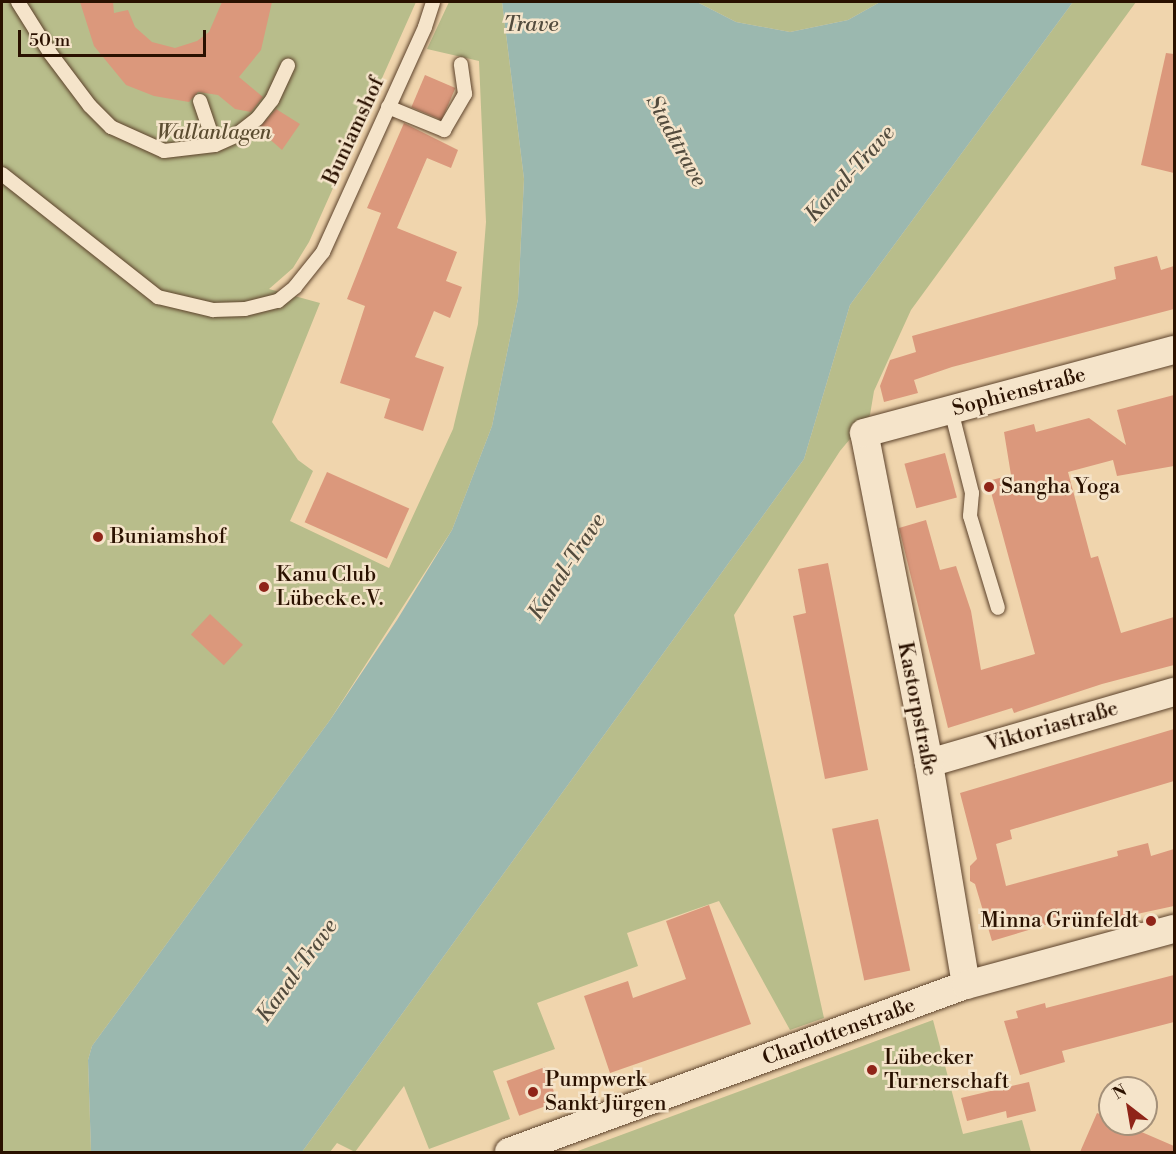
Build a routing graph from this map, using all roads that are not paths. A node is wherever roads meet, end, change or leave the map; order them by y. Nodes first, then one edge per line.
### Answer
1 (18, 2) edge
2 (433, 2) edge
3 (461, 64) dead end
4 (288, 66) dead end
5 (201, 101) dead end
6 (388, 106) junction
7 (215, 145) junction
8 (2, 174) edge
9 (1174, 350) edge
10 (951, 410) junction
11 (864, 433) joint
12 (998, 608) dead end
13 (1174, 692) edge
14 (929, 763) junction
15 (1174, 929) edge
16 (966, 985) junction
17 (508, 1152) edge

1 - 7 lane
2 - 6 lane, Buniamshof
3 - 6 lane
4 - 7 lane
5 - 7 lane
6 - 8 lane, Buniamshof
9 - 10 street, Sophienstraße
10 - 11 street, Sophienstraße
10 - 12 lane
11 - 14 street, Kastorpstraße
13 - 14 street, Viktoriastraße
14 - 16 street, Kastorpstraße
15 - 16 street, Charlottenstraße
16 - 17 street, Charlottenstraße

